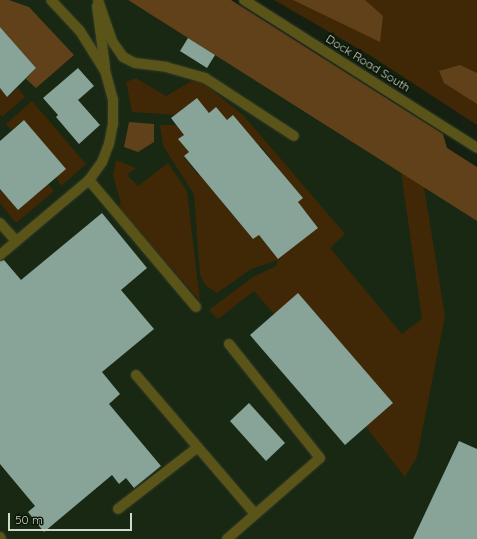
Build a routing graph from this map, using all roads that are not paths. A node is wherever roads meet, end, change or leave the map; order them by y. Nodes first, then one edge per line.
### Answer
1 (51, 0) edge
2 (97, 0) edge
3 (244, 0) edge
4 (105, 71) junction
5 (294, 136) dead end
6 (477, 148) edge
7 (89, 180) junction
8 (0, 222) edge
9 (16, 241) junction
10 (0, 255) edge
11 (196, 307) dead end
12 (229, 344) dead end
13 (136, 375) dead end
14 (198, 447) junction
15 (118, 509) dead end
16 (255, 514) junction
17 (227, 539) edge

1 - 4 street
2 - 4 street
2 - 5 street
3 - 6 street, Dock Road South
4 - 7 street
7 - 9 street
7 - 11 street
8 - 9 street
9 - 10 street
12 - 16 street
13 - 14 street
14 - 15 street
14 - 16 street
16 - 17 street

